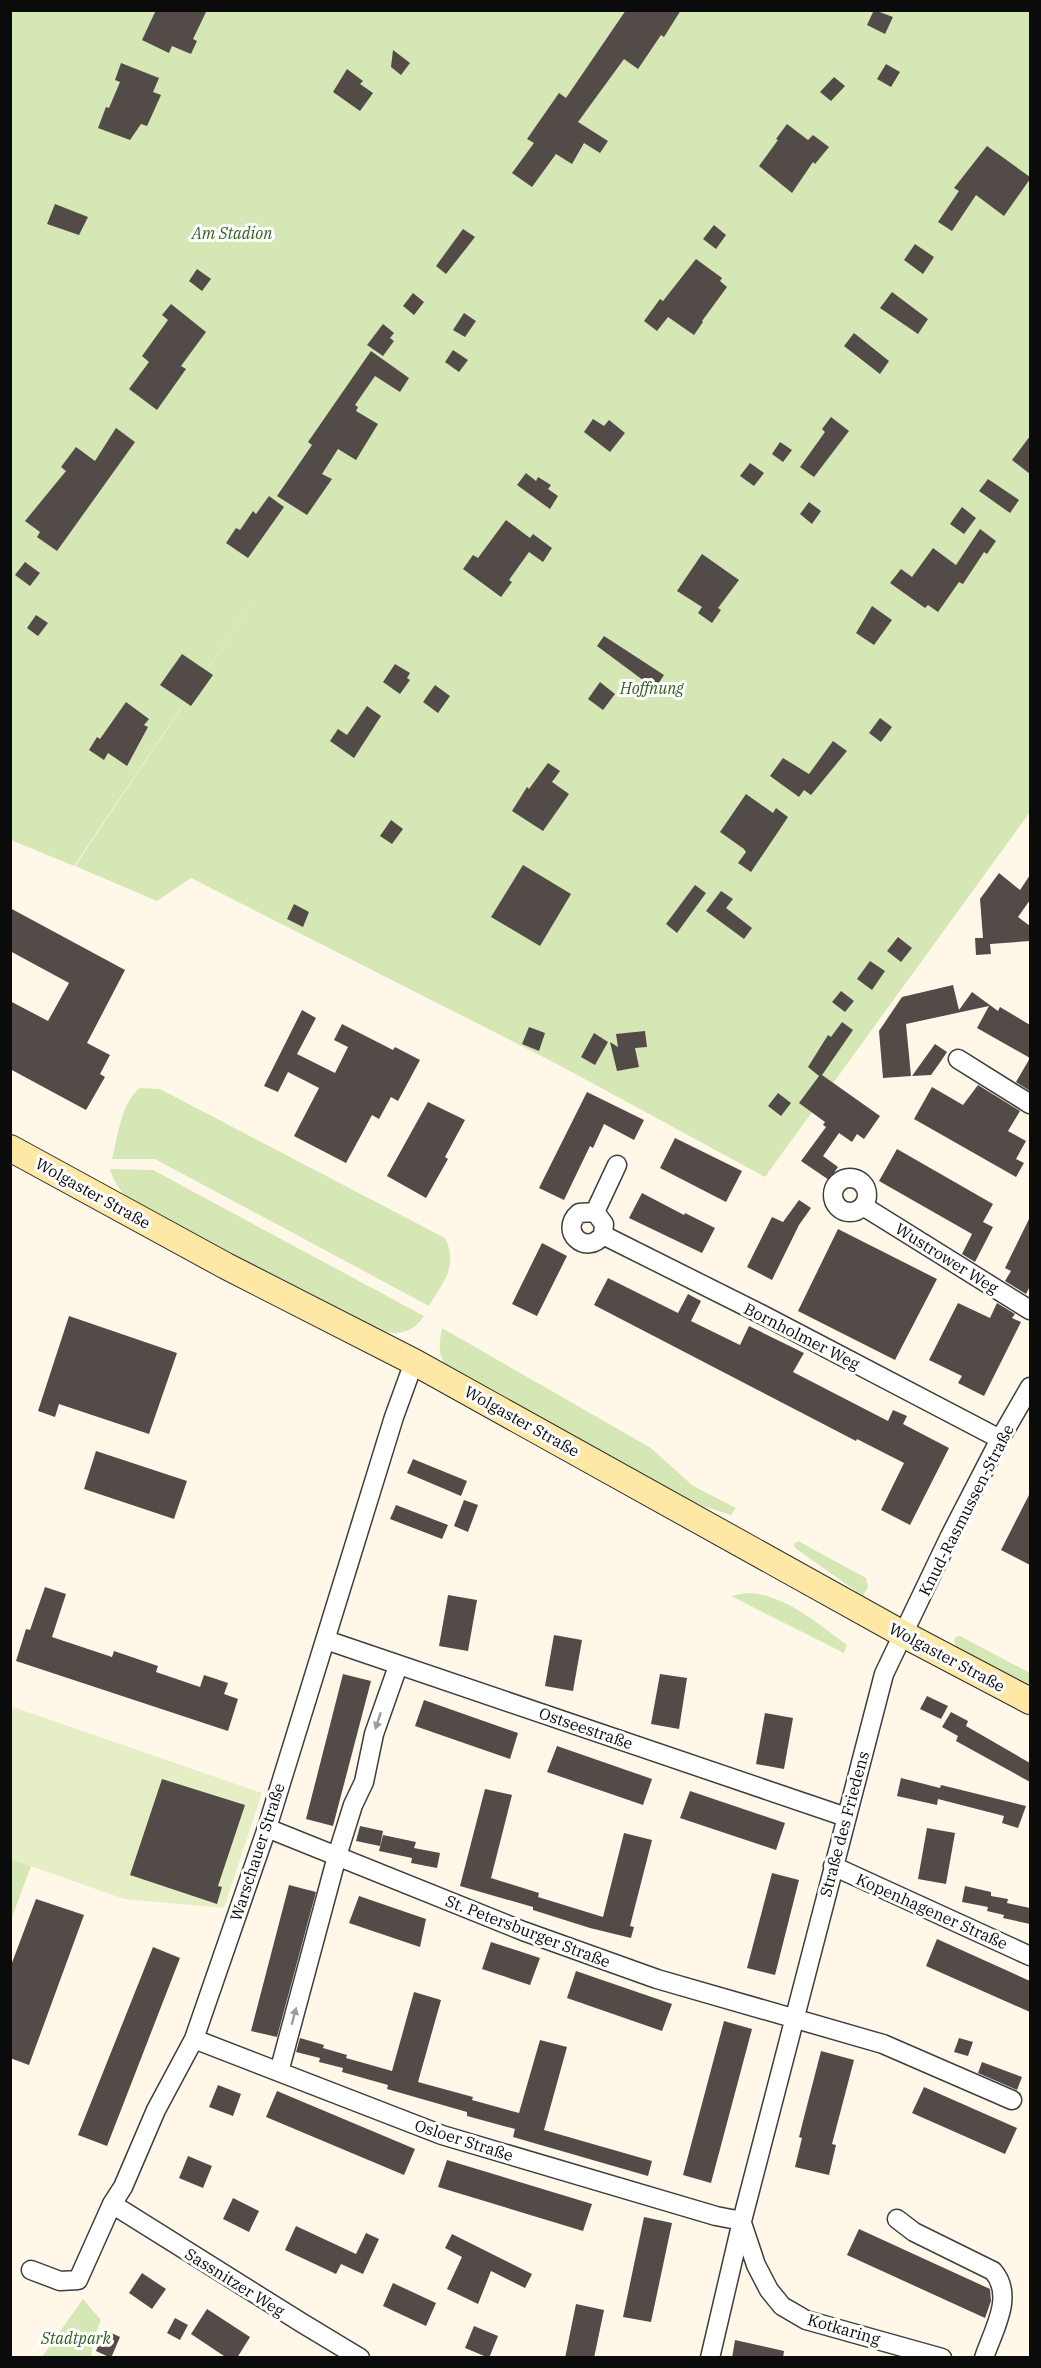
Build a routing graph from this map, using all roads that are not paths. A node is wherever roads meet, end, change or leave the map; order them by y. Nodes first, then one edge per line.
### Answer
1 (958, 1059) dead end
2 (1030, 1104) edge
3 (10, 1148) edge
4 (617, 1165) dead end
5 (863, 1206) dead end
6 (595, 1212) junction
7 (603, 1235) junction
8 (1030, 1310) edge
9 (414, 1362) junction
10 (1030, 1387) edge
11 (1000, 1439) junction
12 (903, 1634) junction
13 (326, 1640) junction
14 (398, 1666) junction
15 (1030, 1701) edge
16 (846, 1817) junction
17 (267, 1828) junction
18 (337, 1856) junction
19 (833, 1866) junction
20 (1030, 1956) edge
21 (794, 2017) junction
22 (194, 2039) junction
23 (279, 2072) junction
24 (1012, 2100) dead end
25 (112, 2204) junction
26 (897, 2219) dead end
27 (742, 2221) junction
28 (31, 2270) dead end
29 (894, 2351) edge
30 (360, 2358) edge
31 (710, 2358) edge
32 (942, 2358) edge
33 (984, 2358) edge

1 - 2 street
3 - 9 main road, Wolgaster Straße
4 - 6 street
5 - 8 street, Wustrower Weg
6 - 7 street
6 - 7 street
7 - 11 street, Bornholmer Weg
9 - 12 main road, Wolgaster Straße
9 - 13 street, Warschauer Straße
10 - 11 street, Knud-Rasmussen-Straße
11 - 12 street, Knud-Rasmussen-Straße
12 - 15 main road, Wolgaster Straße
12 - 16 street, Straße des Friedens
13 - 14 street, Ostseestraße
13 - 17 street, Warschauer Straße
14 - 16 street, Ostseestraße
14 -> 18 street
16 - 19 street, Straße des Friedens
17 - 18 street, St. Petersburger Straße
17 - 22 street, Warschauer Straße
18 - 21 street, St. Petersburger Straße
23 -> 18 street
19 - 20 street, Kopenhagener Straße
19 - 21 street, Straße des Friedens
21 - 24 street
21 - 27 street, Straße des Friedens
22 - 23 street, Osloer Straße
22 - 25 street, Warschauer Straße
23 - 27 street, Osloer Straße
25 - 28 street, Warschauer Straße
25 - 30 street, Sassnitzer Weg
26 - 33 street
27 - 29 street, Kotkaring
27 - 31 street, Straße des Friedens
29 - 32 street, Kotkaring

